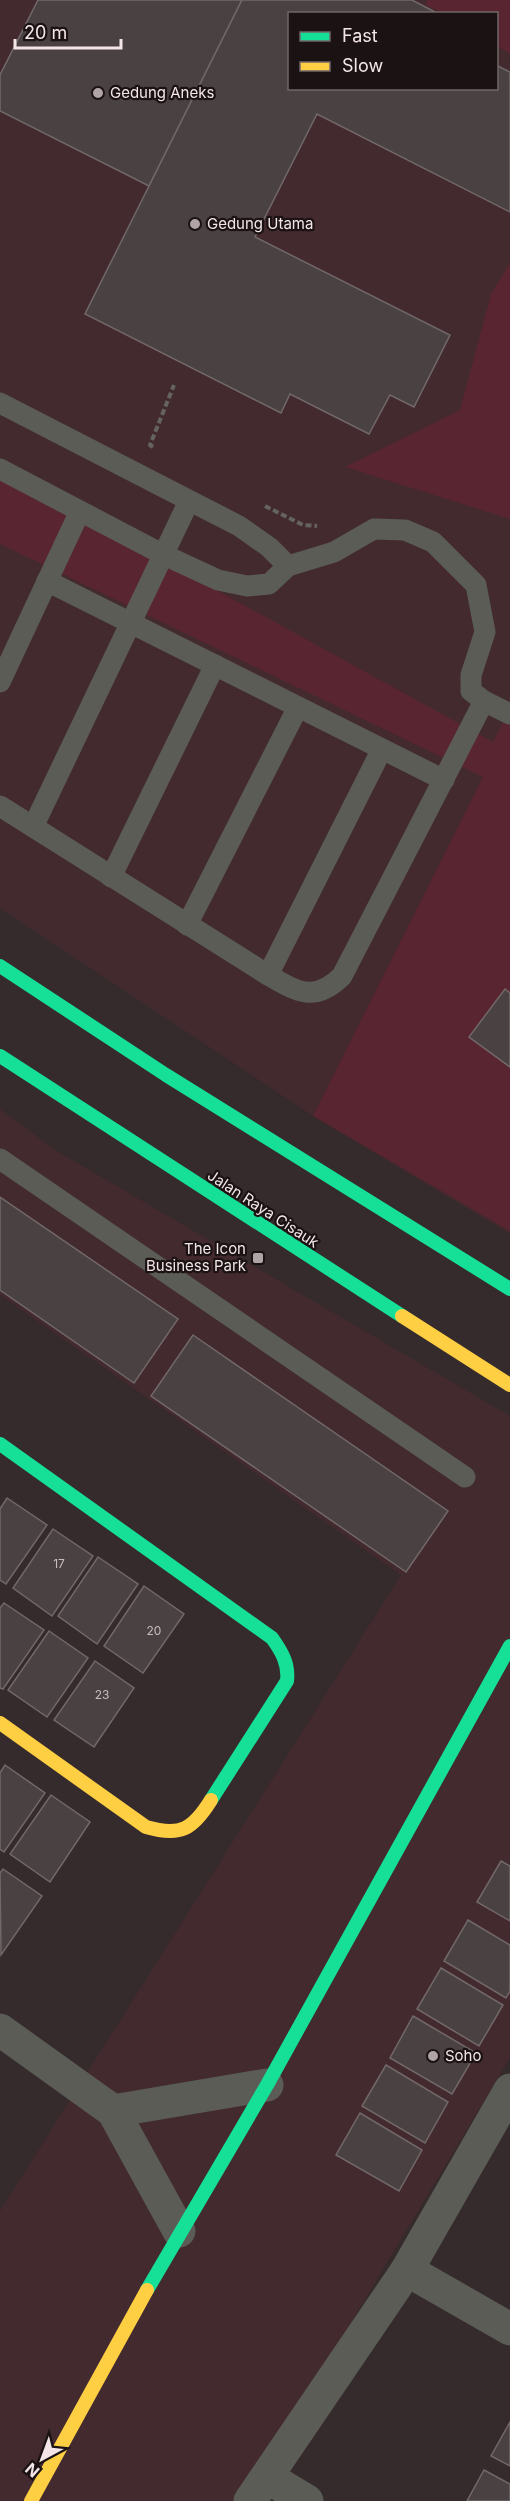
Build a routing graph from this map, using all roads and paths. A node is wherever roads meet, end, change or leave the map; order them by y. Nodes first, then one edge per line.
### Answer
1 (174, 385) dead end
2 (0, 403) edge
3 (160, 450) dead end
4 (0, 469) edge
5 (189, 501) junction
6 (260, 503) dead end
7 (80, 511) junction
8 (324, 522) dead end
9 (162, 554) junction
10 (288, 566) junction
11 (47, 581) junction
12 (130, 623) junction
13 (215, 665) junction
14 (0, 682) edge
15 (484, 701) junction
16 (298, 707) junction
17 (510, 714) edge
18 (382, 749) junction
19 (444, 780) junction
20 (0, 806) edge
21 (33, 827) junction
22 (111, 877) junction
23 (187, 925) junction
24 (0, 966) edge
25 (268, 975) junction
26 (0, 1056) edge
27 (0, 1159) edge
28 (510, 1289) edge
29 (510, 1385) edge
30 (0, 1444) edge
31 (465, 1477) dead end
32 (510, 1646) edge
33 (0, 1723) edge
34 (0, 2030) edge
35 (267, 2085) junction
36 (510, 2090) edge
37 (113, 2111) junction
38 (179, 2232) junction
39 (407, 2270) junction
40 (510, 2329) edge
41 (259, 2489) edge
42 (31, 2501) edge
43 (307, 2501) edge

1 - 3 path
2 - 5 lane
4 - 7 lane
5 - 9 lane
5 - 10 lane
6 - 8 path
7 - 9 lane
7 - 11 lane
9 - 10 lane
9 - 12 lane
10 - 15 lane
11 - 12 lane
11 - 14 lane
12 - 13 lane
12 - 21 lane
13 - 16 lane
13 - 22 lane
15 - 17 lane
15 - 19 lane
16 - 18 lane
16 - 23 lane
18 - 19 lane
18 - 25 lane
19 - 25 lane
20 - 21 lane
21 - 22 lane
22 - 23 lane
23 - 25 lane
24 - 28 street
26 - 29 street, Jalan Raya Cisauk
27 - 31 lane
30 - 33 street
32 - 35 street
34 - 37 street
35 - 37 street
35 - 38 street
36 - 39 street
37 - 38 street
38 - 42 street
39 - 40 street
39 - 41 street
41 - 43 street

